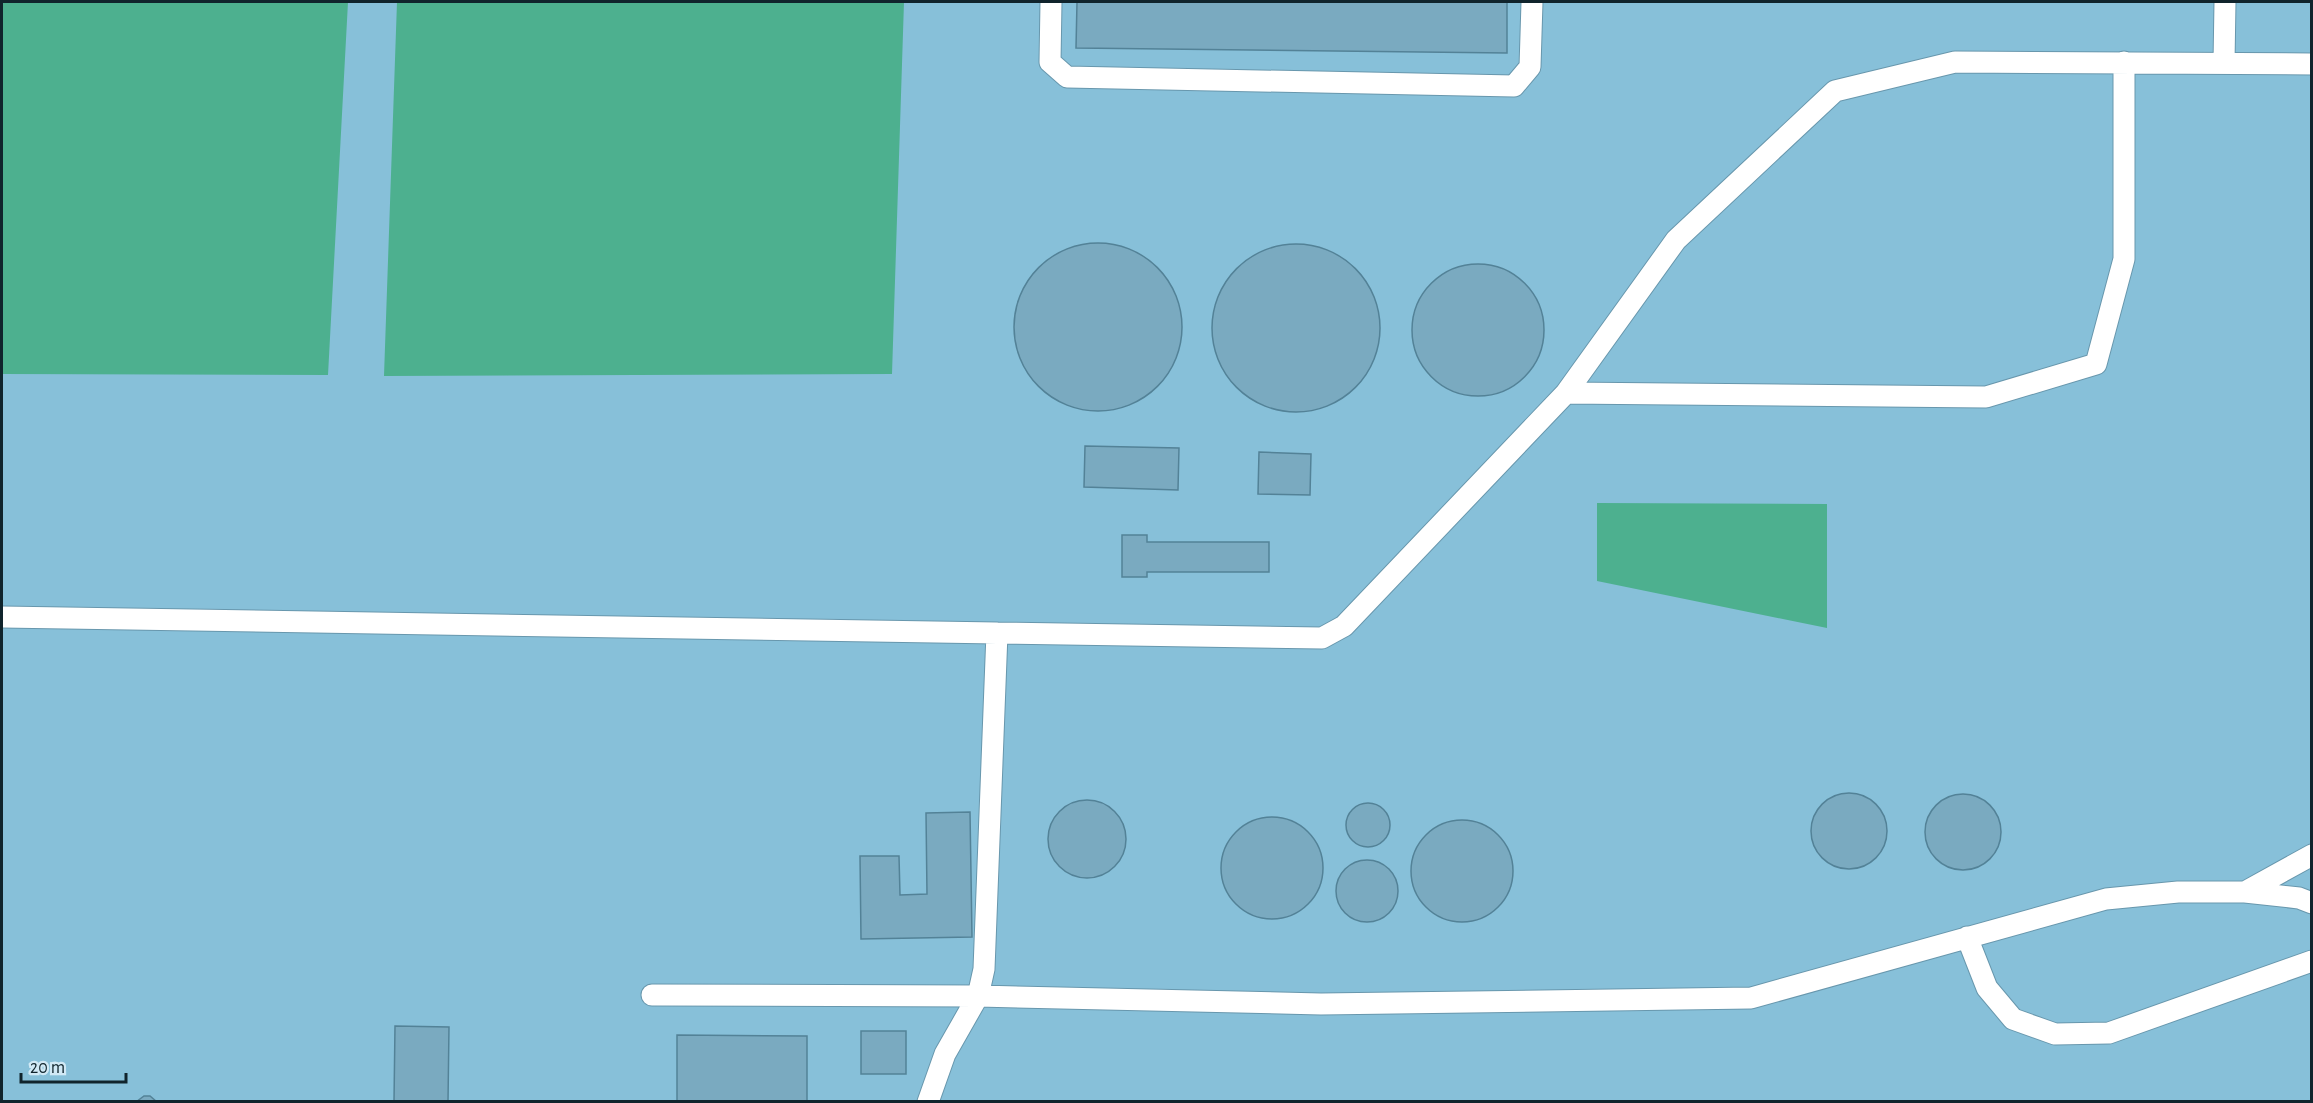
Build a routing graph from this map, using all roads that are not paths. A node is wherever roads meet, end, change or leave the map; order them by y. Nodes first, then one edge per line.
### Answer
1 (1051, 2) edge
2 (1532, 2) edge
3 (2225, 2) edge
4 (2124, 62) junction
5 (2224, 63) junction
6 (2312, 64) edge
7 (1566, 393) junction
8 (2, 617) edge
9 (997, 633) junction
10 (2312, 855) edge
11 (2245, 892) junction
12 (2312, 903) edge
13 (1967, 937) junction
14 (2312, 961) edge
15 (652, 995) dead end
16 (978, 996) junction
17 (928, 1101) edge

1 - 2 lane
3 - 5 lane
4 - 5 lane
4 - 7 lane
4 - 7 lane
5 - 6 lane
7 - 9 lane
8 - 9 lane
9 - 16 lane
10 - 11 lane
11 - 12 lane
11 - 13 lane
13 - 14 lane
13 - 16 lane
15 - 16 lane
16 - 17 lane

